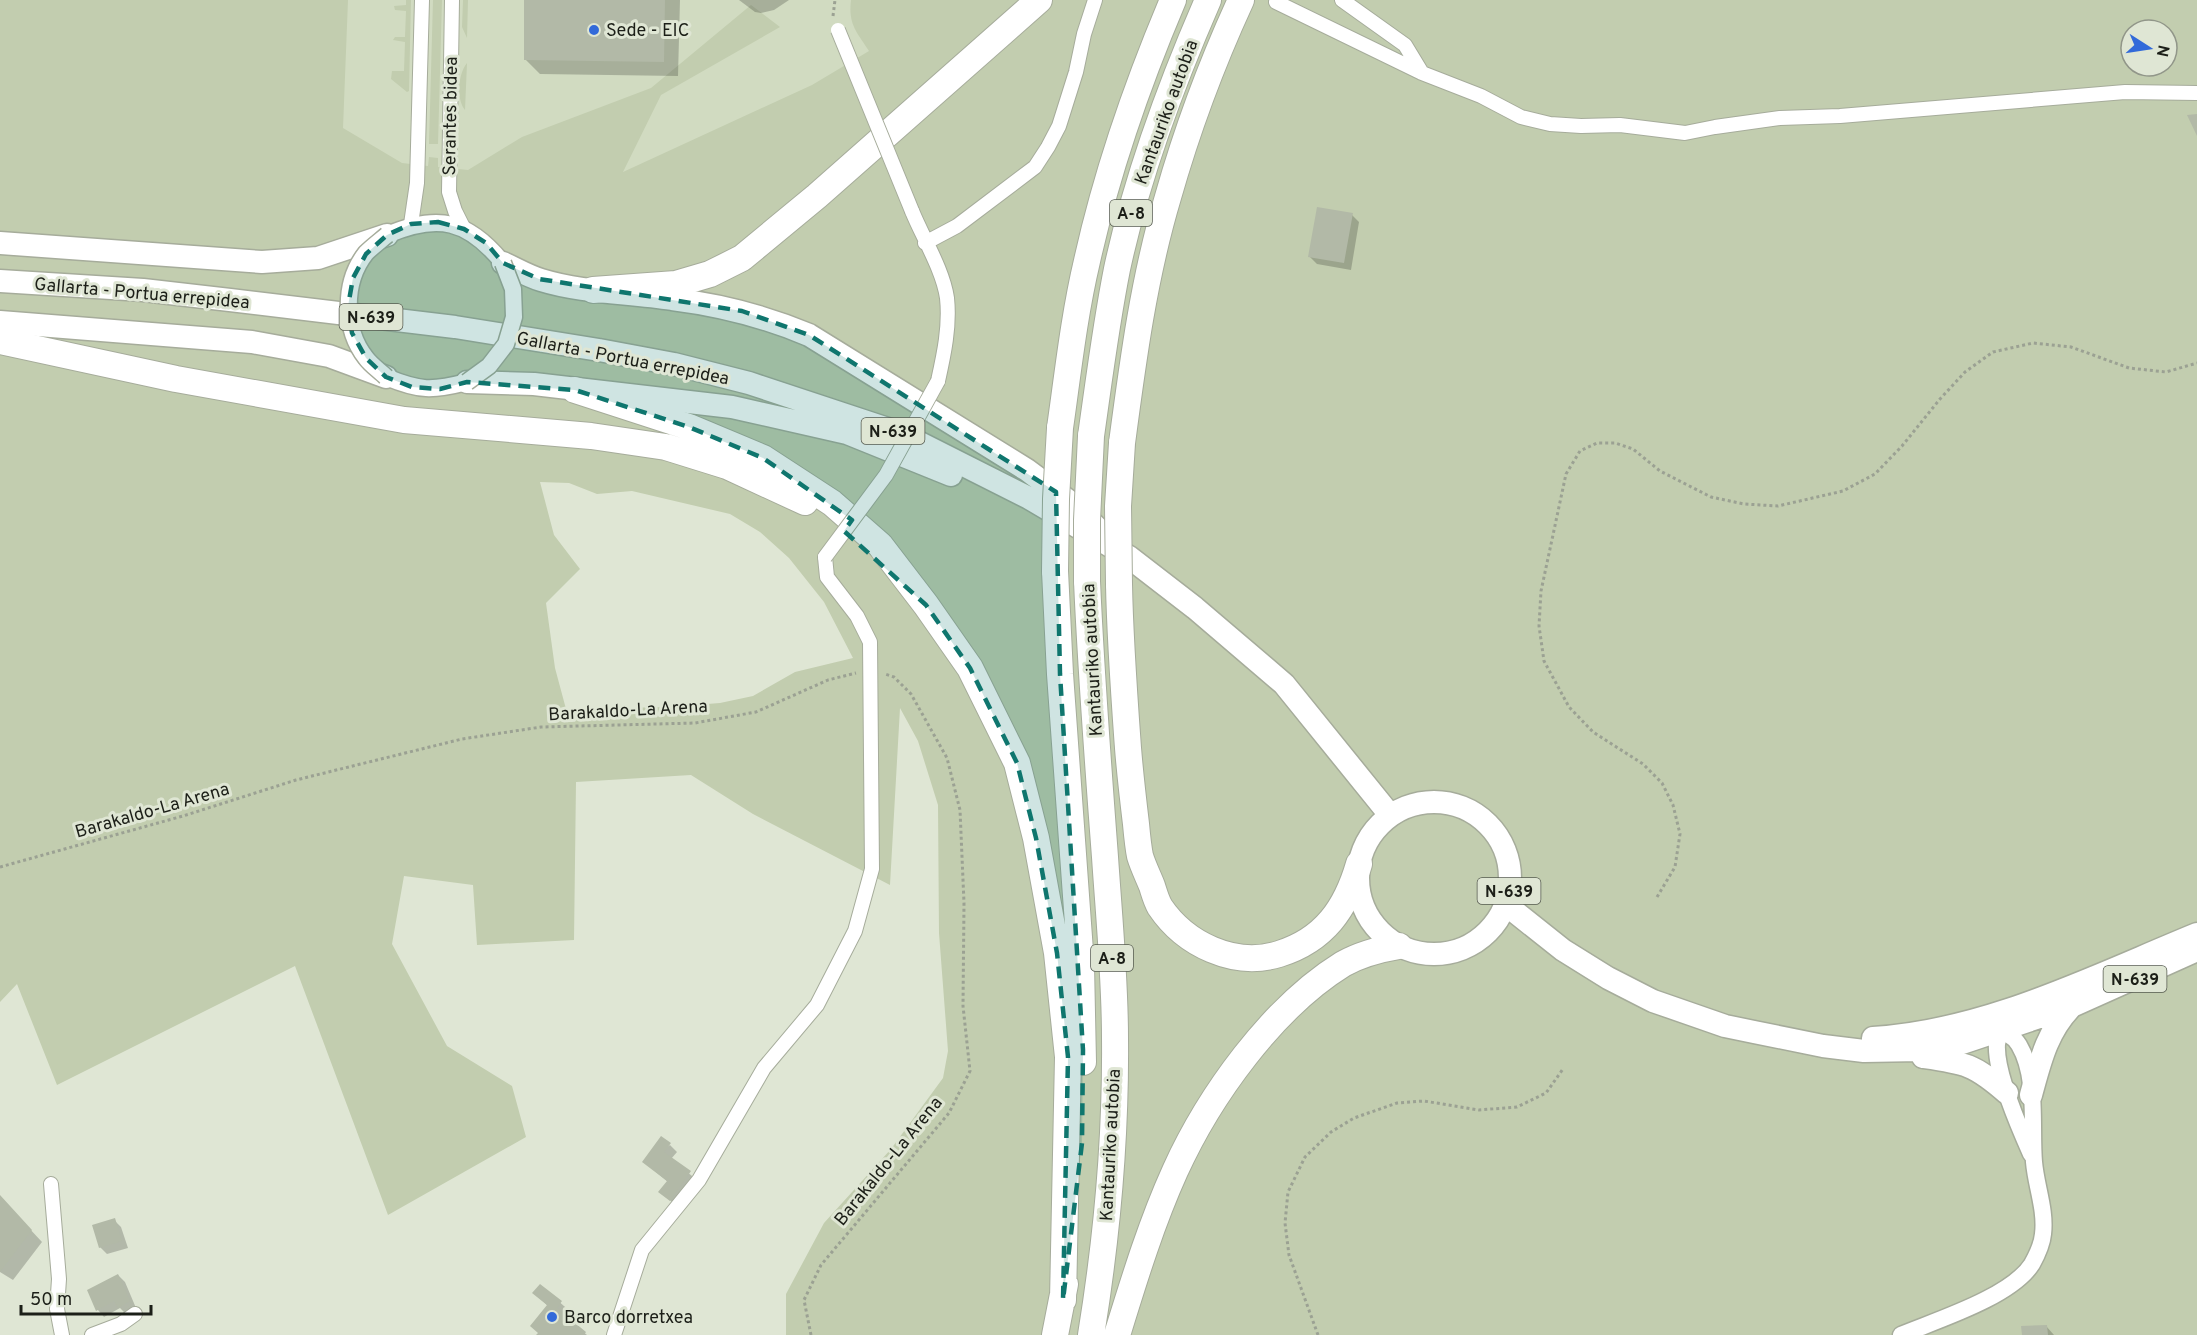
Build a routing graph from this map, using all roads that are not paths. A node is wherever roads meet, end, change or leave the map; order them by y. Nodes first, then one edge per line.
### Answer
1 (422, 0) edge
2 (452, 0) edge
3 (1039, 0) edge
4 (1095, 0) edge
5 (1173, 0) edge
6 (1208, 0) edge
7 (1241, 0) edge
8 (1342, 0) edge
9 (1275, 2) dead end
10 (838, 30) dead end
11 (1422, 73) junction
12 (2197, 93) edge
13 (411, 224) junction
14 (464, 229) junction
15 (387, 235) junction
16 (0, 243) edge
17 (925, 243) junction
18 (503, 263) junction
19 (0, 281) edge
20 (593, 290) junction
21 (0, 322) edge
22 (0, 341) edge
23 (386, 377) junction
24 (467, 382) junction
25 (575, 390) junction
26 (1129, 557) junction
27 (926, 605) junction
28 (1390, 815) junction
29 (1359, 864) junction
30 (1505, 904) junction
31 (2197, 934) edge
32 (1399, 946) junction
33 (2197, 950) edge
34 (2067, 998) junction
35 (1957, 1023) junction
36 (2002, 1031) junction
37 (1782, 1038) junction
38 (1882, 1050) junction
39 (2007, 1093) junction
40 (2031, 1095) junction
41 (2034, 1163) junction
42 (51, 1184) dead end
43 (1063, 1300) junction
44 (135, 1314) dead end
45 (62, 1335) edge
46 (92, 1335) edge
47 (614, 1335) edge
48 (1055, 1335) edge
49 (1091, 1335) edge
50 (1117, 1335) edge
51 (1901, 1335) edge

1 - 13 street, Serantes bidea
2 - 14 street, Serantes bidea
3 - 20 highway
4 - 17 street
5 - 43 highway, Kantauriko autobia / A-8, bridge
6 - 49 highway, Kantauriko autobia / A-8, bridge
7 - 29 highway, bridge
8 - 11 street
9 - 11 street
10 - 17 street, bridge
11 - 12 street
13 - 14 street
13 - 15 street
14 - 18 street
15 - 16 highway
15 - 23 street, bridge
17 - 47 street, bridge
18 - 20 highway
18 - 24 street, bridge
19 - 26 highway, Gallarta - Portua errepidea / N-639
20 - 26 highway
21 - 23 highway
22 - 27 highway
23 - 24 street
24 - 25 highway
25 - 26 highway
25 - 27 highway
26 - 28 highway, Gallarta - Portua errepidea / N-639
27 - 43 highway
28 - 29 highway, N-639
28 - 30 highway, N-639
29 - 32 highway, N-639
30 - 32 highway, N-639
30 - 37 highway, N-639
31 - 34 highway, N-639
32 - 50 highway
33 - 34 highway, N-639
34 - 35 highway, N-639
34 - 36 highway, N-639
34 - 40 highway
35 - 36 street
35 - 37 highway, N-639
36 - 38 highway, N-639
36 - 39 street
36 - 40 street
37 - 38 highway, N-639
38 - 39 highway
39 - 41 street
40 - 41 street
41 - 51 street
42 - 45 street
43 - 48 highway, Kantauriko autobia / A-8
44 - 46 street

